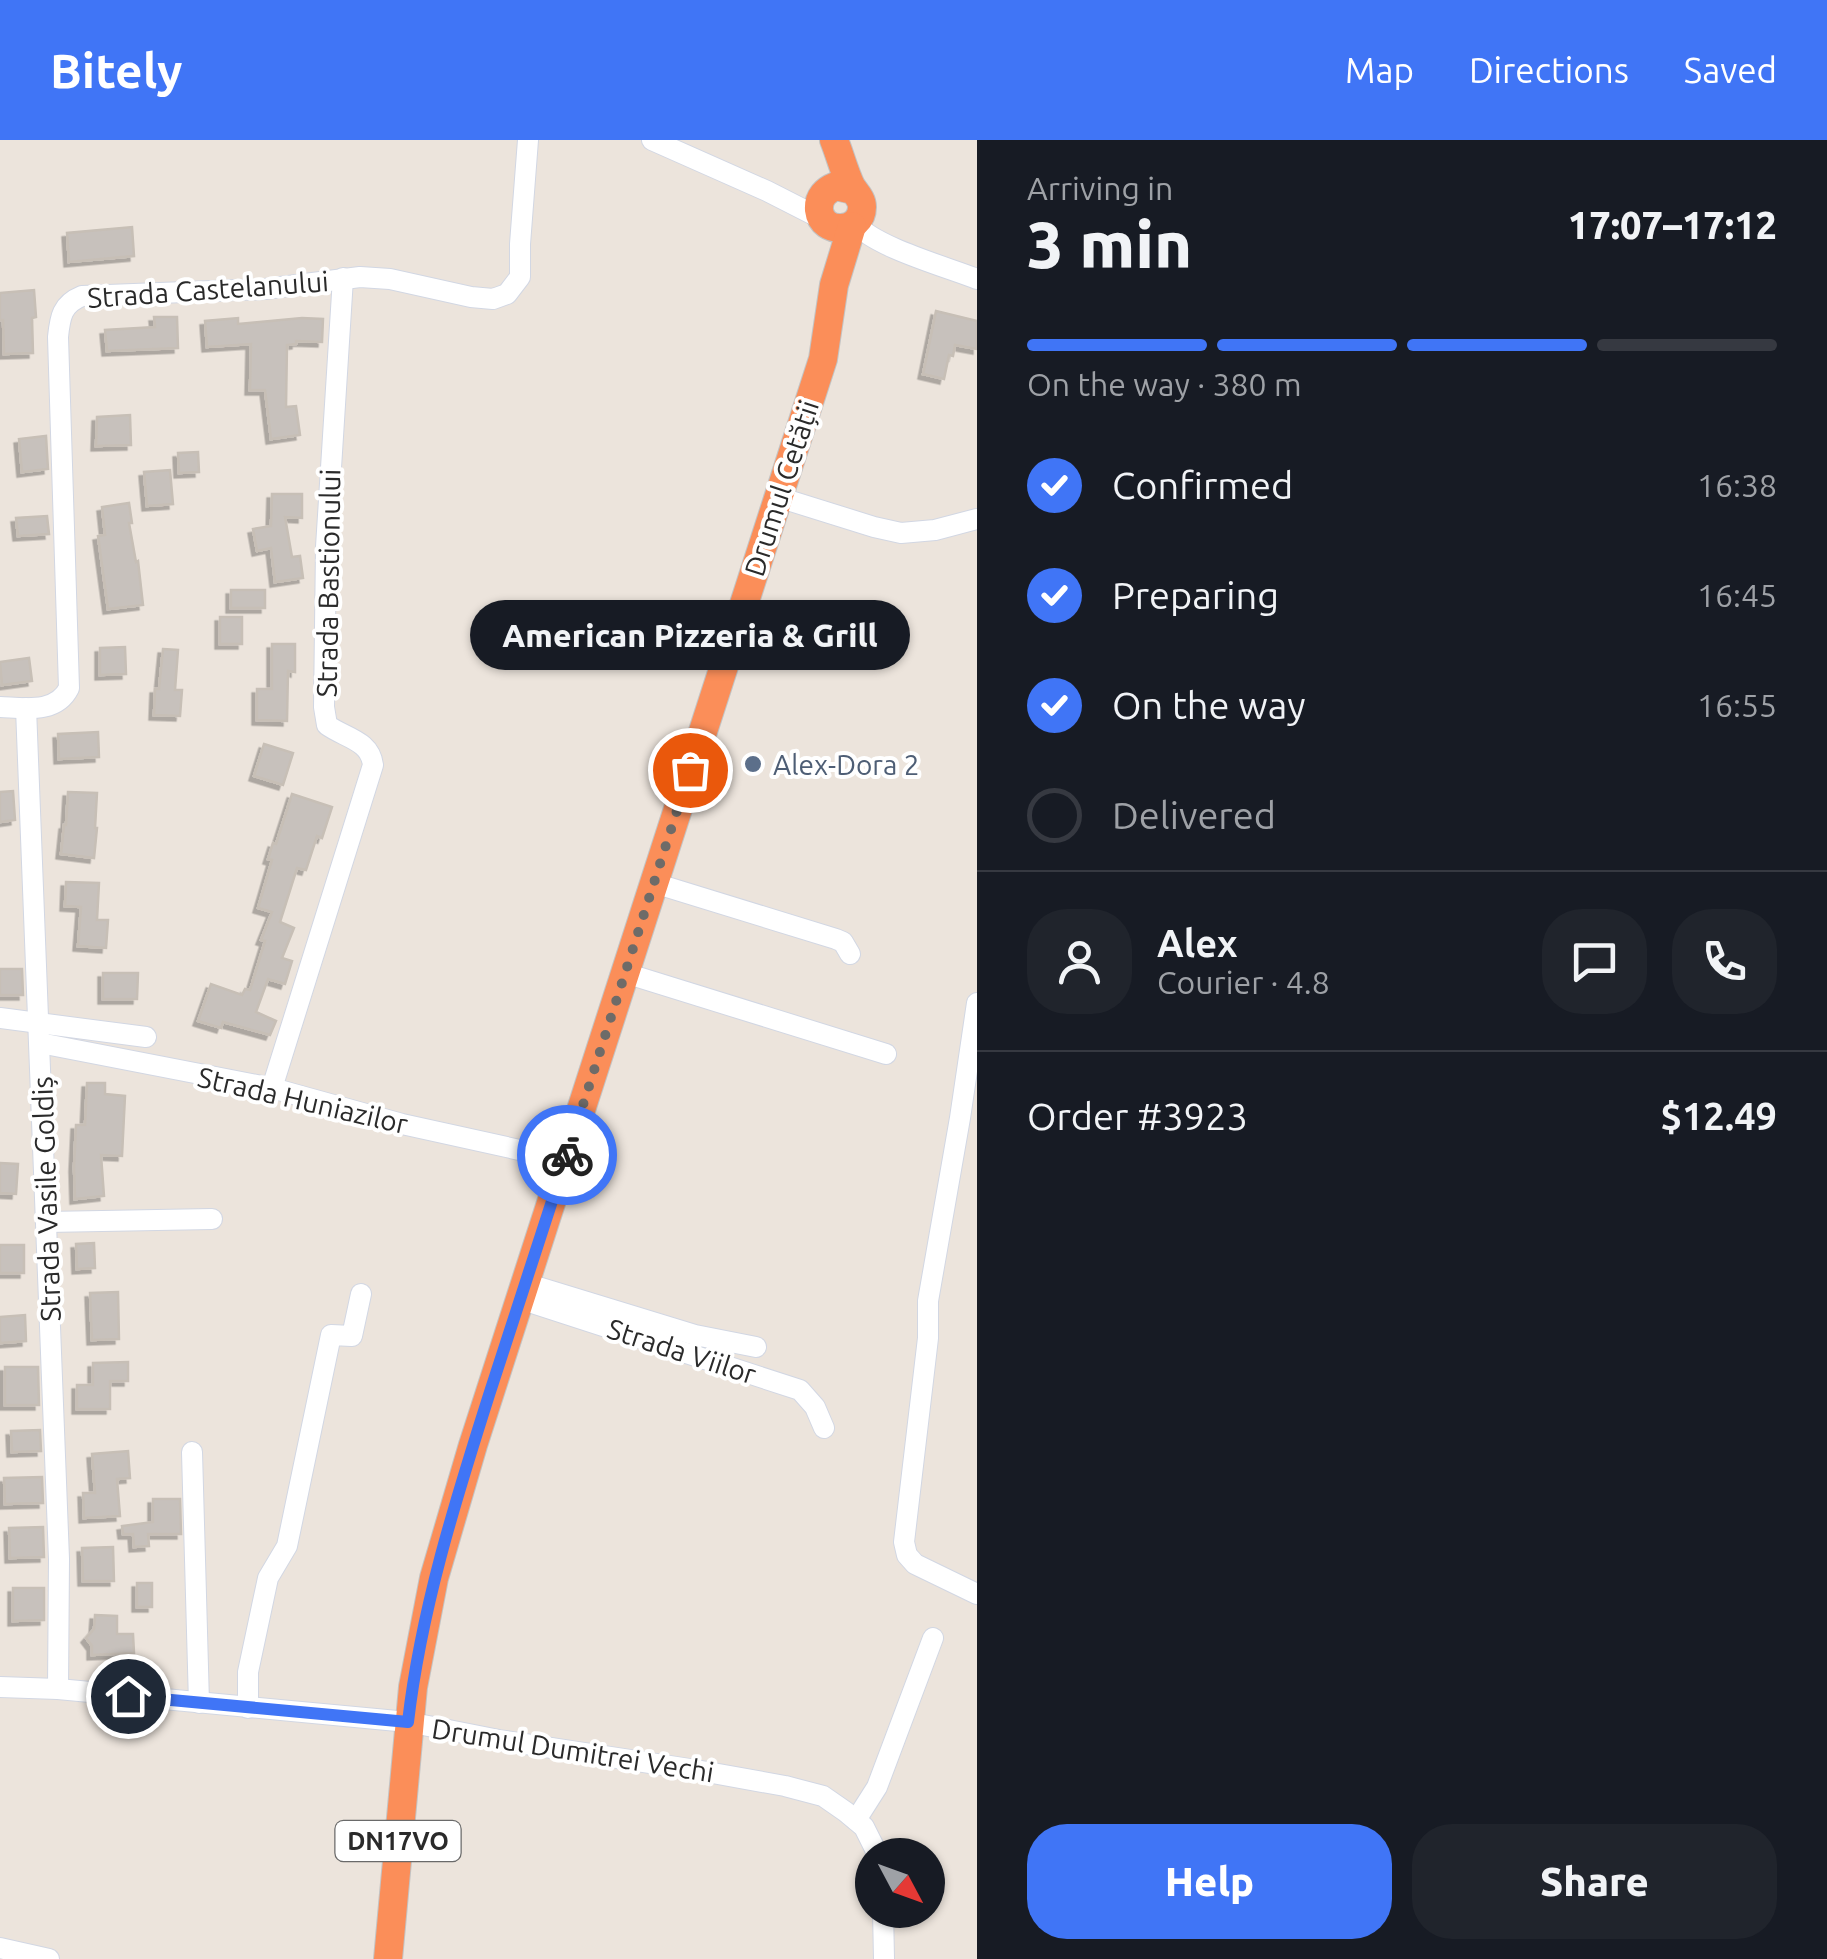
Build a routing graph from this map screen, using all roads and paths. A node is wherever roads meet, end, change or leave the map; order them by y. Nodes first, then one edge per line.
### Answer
1 (528, 140) edge
2 (652, 140) edge
3 (831, 140) edge
4 (833, 215) junction
5 (888, 245) junction
6 (844, 254) junction
7 (343, 278) junction
8 (977, 278) edge
9 (834, 286) junction
10 (778, 497) junction
11 (977, 520) edge
12 (0, 707) edge
13 (26, 708) junction
14 (654, 883) junction
15 (850, 954) dead end
16 (625, 973) junction
17 (977, 1003) edge
18 (0, 1018) edge
19 (40, 1033) junction
20 (146, 1037) dead end
21 (886, 1054) dead end
22 (272, 1088) junction
23 (565, 1160) junction
24 (212, 1219) dead end
25 (47, 1222) junction
26 (523, 1291) junction
27 (361, 1294) dead end
28 (756, 1348) dead end
29 (824, 1428) dead end
30 (192, 1452) dead end
31 (977, 1594) edge
32 (933, 1638) dead end
33 (0, 1687) edge
34 (58, 1689) junction
35 (199, 1703) junction
36 (248, 1708) junction
37 (408, 1722) junction
38 (856, 1820) junction
39 (870, 1838) edge
40 (883, 1928) edge
41 (0, 1948) edge
42 (50, 1959) edge
43 (388, 1959) edge
44 (884, 1959) edge

1 - 7 street, Strada Castelanului
2 - 4 street
3 - 4 highway, Drumul Cetății / DN17VO
3 - 4 highway, Drumul Cetății / DN17VO
4 - 5 street
4 - 6 highway, Drumul Cetății / DN17VO
4 - 9 highway, Drumul Cetății / DN17VO
5 - 6 street
5 - 8 street
6 - 9 highway, Drumul Cetății / DN17VO
7 - 13 street, Strada Castelanului
7 - 22 street, Strada Bastionului
9 - 10 highway, Drumul Cetății / DN17VO
10 - 11 street
10 - 14 highway, Drumul Cetății / DN17VO
12 - 13 street
13 - 19 street, Strada Vasile Goldiș
14 - 15 street
14 - 16 highway, Drumul Cetății / DN17VO
16 - 21 street
16 - 23 highway, Drumul Cetății / DN17VO
17 - 31 street
18 - 19 street, Strada Huniazilor
19 - 20 street, Strada Huniazilor
19 - 22 street, Strada Huniazilor
19 - 25 street, Strada Vasile Goldiș
22 - 23 street, Strada Huniazilor
23 - 26 highway, Drumul Cetății / DN17VO
24 - 25 street
25 - 34 street, Strada Vasile Goldiș
26 - 28 street
26 - 29 street, Strada Viilor
26 - 37 highway, Drumul Cetății / DN17VO
27 - 36 street
30 - 35 street
32 - 38 street
33 - 34 street, Drumul Dumitrei Vechi
34 - 35 street, Drumul Dumitrei Vechi
35 - 36 street, Drumul Dumitrei Vechi
36 - 37 street, Drumul Dumitrei Vechi
37 - 38 street, Drumul Dumitrei Vechi
37 - 43 highway, DN17VO
38 - 39 street, Drumul Dumitrei Vechi
40 - 44 street
41 - 42 street

